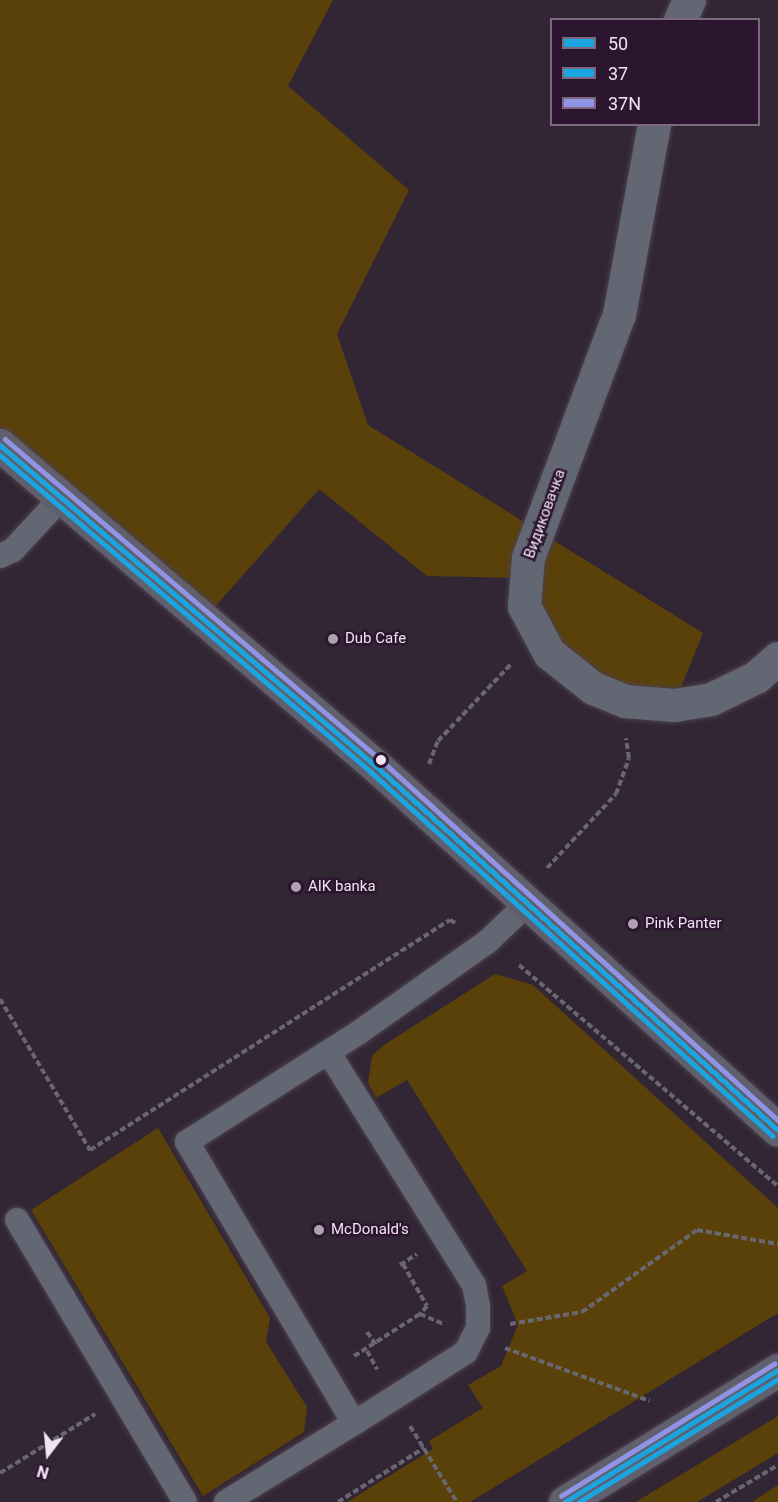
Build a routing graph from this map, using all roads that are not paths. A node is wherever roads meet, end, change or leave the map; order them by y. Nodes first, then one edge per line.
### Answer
1 (689, 0) edge
2 (681, 18) edge
3 (654, 126) edge
4 (0, 445) edge
5 (63, 497) junction
6 (0, 556) edge
7 (778, 658) edge
8 (528, 903) junction
9 (329, 1053) junction
10 (778, 1130) edge
11 (17, 1220) dead end
12 (778, 1370) edge
13 (354, 1423) junction
14 (185, 1502) edge
15 (226, 1502) edge
16 (565, 1502) edge

1 - 2 street
3 - 7 street, Видиковачка
4 - 5 main road
5 - 6 lane
5 - 8 main road
8 - 9 lane
8 - 10 main road
9 - 13 lane
9 - 13 lane
11 - 14 lane
12 - 16 main road
13 - 15 lane

